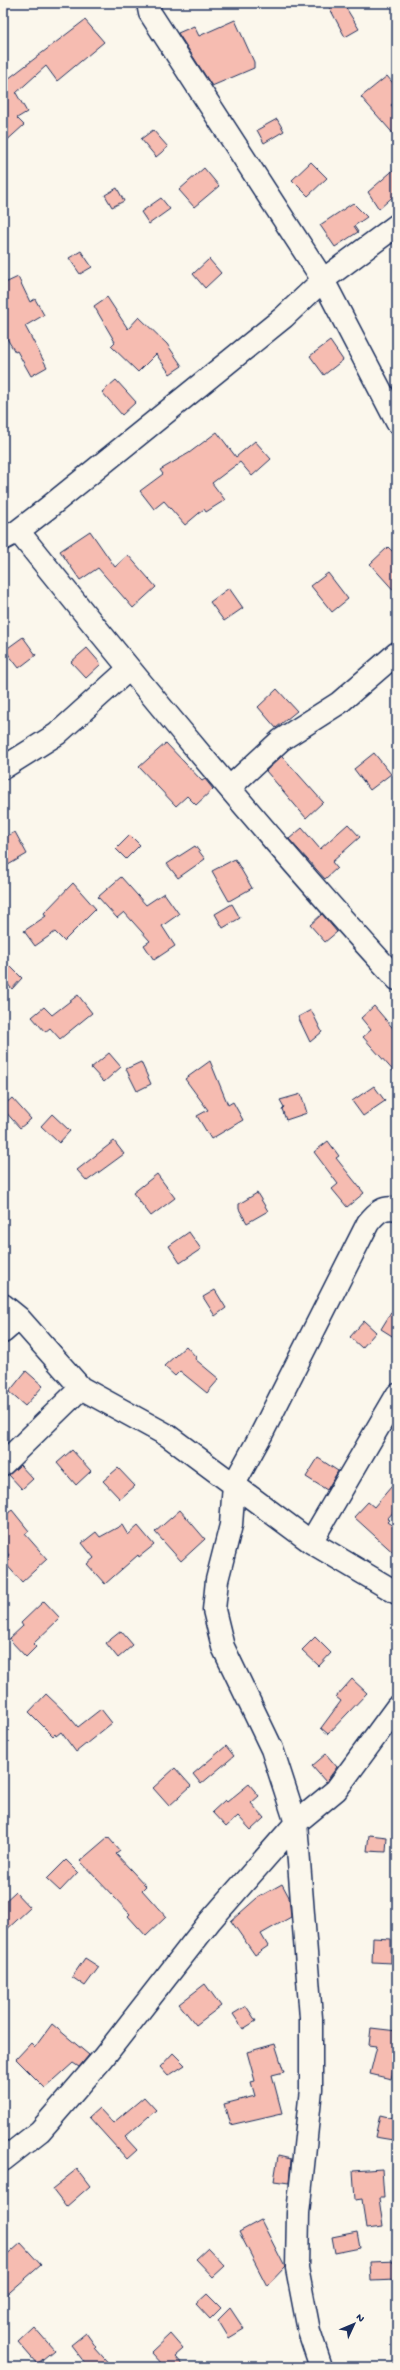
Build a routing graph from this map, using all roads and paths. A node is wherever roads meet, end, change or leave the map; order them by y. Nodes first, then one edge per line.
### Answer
1 (148, 3) edge
2 (397, 226) edge
3 (323, 280) junction
4 (397, 422) edge
5 (10, 535) edge
6 (397, 653) edge
7 (129, 669) junction
8 (3, 768) edge
9 (230, 787) junction
10 (397, 979) edge
11 (397, 1209) edge
12 (11, 1311) edge
13 (3, 1332) edge
14 (81, 1388) junction
15 (397, 1395) edge
16 (3, 1464) edge
17 (234, 1484) junction
18 (311, 1542) junction
19 (397, 1593) edge
20 (397, 1707) edge
21 (296, 1823) junction
22 (3, 2160) edge
23 (321, 2367) edge

1 - 3 street
2 - 3 street
3 - 4 street
3 - 5 street
5 - 7 street
6 - 9 street
7 - 8 street
7 - 9 street
9 - 10 street
11 - 17 street
12 - 13 street
12 - 14 street
14 - 16 street
14 - 17 street
15 - 18 street
17 - 18 street
17 - 21 street
18 - 19 street
20 - 21 street
21 - 22 street
21 - 23 street

